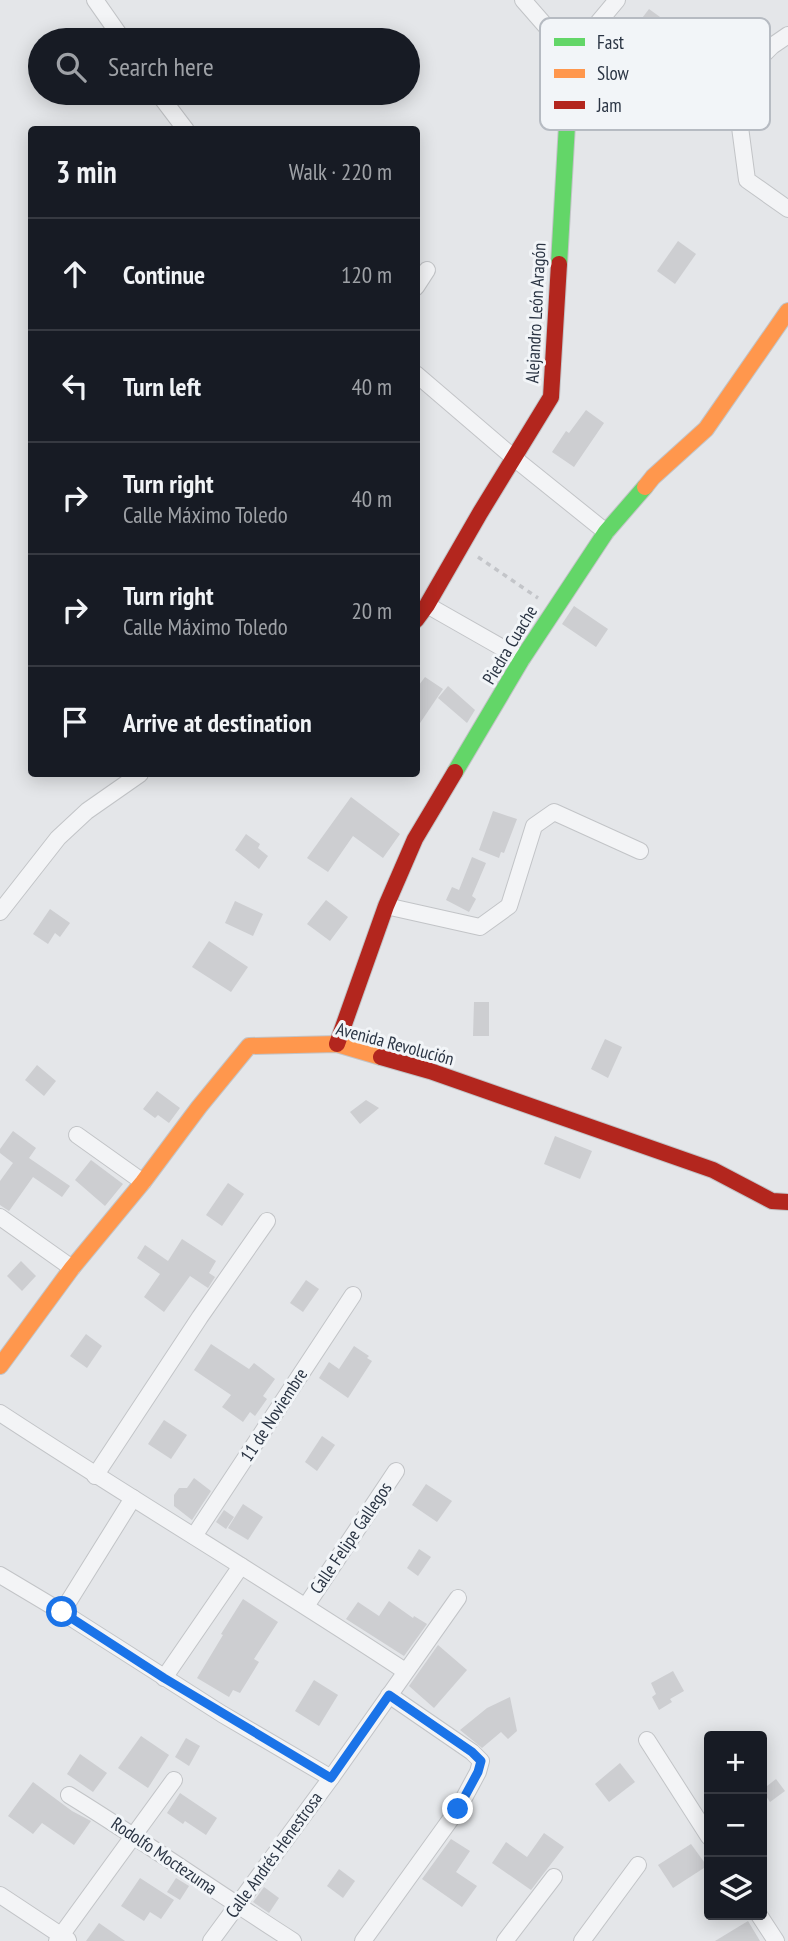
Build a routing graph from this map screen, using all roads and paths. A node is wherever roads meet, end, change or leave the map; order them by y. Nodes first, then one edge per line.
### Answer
1 (95, 0) edge
2 (523, 0) edge
3 (617, 0) edge
4 (602, 18) edge
5 (540, 19) edge
6 (115, 28) edge
7 (788, 35) edge
8 (770, 48) edge
9 (167, 105) edge
10 (183, 126) edge
11 (567, 130) edge
12 (740, 130) edge
13 (788, 209) edge
14 (427, 270) dead end
15 (420, 281) edge
16 (788, 311) edge
17 (420, 377) edge
18 (514, 458) junction
19 (606, 532) junction
20 (461, 546) junction
21 (427, 605) junction
22 (554, 610) junction
23 (420, 615) edge
24 (522, 660) junction
25 (130, 777) edge
26 (640, 851) dead end
27 (386, 906) junction
28 (0, 912) edge
29 (337, 1044) junction
30 (77, 1135) dead end
31 (143, 1182) junction
32 (788, 1202) edge
33 (0, 1217) edge
34 (267, 1221) dead end
35 (72, 1268) junction
36 (353, 1295) dead end
37 (0, 1366) edge
38 (0, 1413) edge
39 (396, 1471) dead end
40 (95, 1476) junction
41 (133, 1498) junction
42 (194, 1536) junction
43 (241, 1566) junction
44 (0, 1575) edge
45 (458, 1598) dead end
46 (306, 1606) junction
47 (62, 1612) junction
48 (405, 1671) junction
49 (164, 1678) junction
50 (389, 1695) junction
51 (647, 1740) dead end
52 (331, 1778) junction
53 (174, 1780) dead end
54 (69, 1795) dead end
55 (704, 1829) edge
56 (135, 1836) junction
57 (638, 1865) dead end
58 (554, 1877) dead end
59 (0, 1895) edge
60 (237, 1905) junction
61 (762, 1920) edge
62 (63, 1939) edge
63 (211, 1941) edge
64 (293, 1941) edge
65 (363, 1941) edge
66 (505, 1941) edge
67 (582, 1941) edge
68 (776, 1941) edge

1 - 6 street
2 - 5 street
3 - 4 street
7 - 8 street
9 - 10 street
11 - 18 street, Alejandro León Aragón
12 - 13 street
14 - 15 street
16 - 19 street, Piedra Cuache
17 - 18 street
18 - 19 street
18 - 20 street, Alejandro León Aragón
19 - 22 street, Piedra Cuache
20 - 21 street, Alejandro León Aragón
20 - 22 path
21 - 23 street, Alejandro León Aragón
21 - 24 street
22 - 24 street, Piedra Cuache
24 - 27 street, Piedra Cuache
25 - 28 street
26 - 27 street
27 - 29 street, Piedra Cuache
29 - 31 street, Avenida Revolución
29 - 32 street, Avenida Revolución
30 - 31 street
31 - 35 street, Avenida Revolución
33 - 35 street
34 - 40 street
35 - 37 street, Avenida Revolución
36 - 42 street, 11 de Noviembre
38 - 40 street
39 - 46 street, Calle Felipe Gallegos
40 - 41 street
41 - 42 street
41 - 47 street
42 - 43 street
43 - 46 street
43 - 49 street
44 - 47 street
45 - 48 street, Calle Andrés Henestrosa
46 - 48 street
47 - 49 street
48 - 50 street, Calle Andrés Henestrosa
49 - 52 street
50 - 52 street, Calle Andrés Henestrosa
50 - 65 street
51 - 55 street
52 - 60 street, Calle Andrés Henestrosa
53 - 56 street
54 - 56 street, Rodolfo Moctezuma
56 - 60 street, Rodolfo Moctezuma
56 - 62 street
57 - 67 street
58 - 66 street
59 - 62 street
60 - 63 street, Calle Andrés Henestrosa
60 - 64 street, Rodolfo Moctezuma
61 - 68 street

